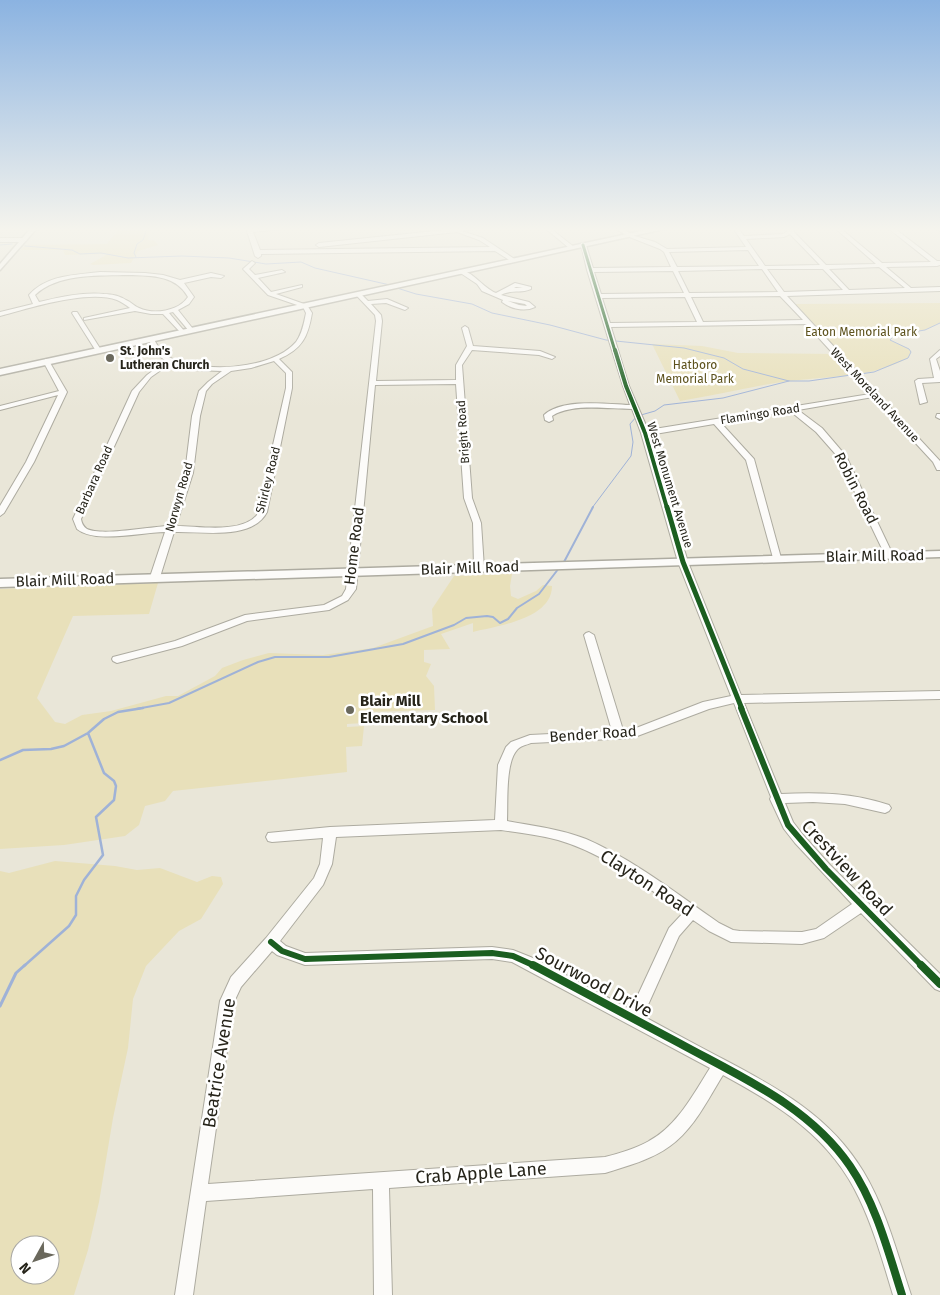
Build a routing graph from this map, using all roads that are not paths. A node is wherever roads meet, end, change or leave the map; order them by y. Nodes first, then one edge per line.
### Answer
1 (37, 288) edge
2 (184, 288) edge
3 (265, 288) edge
4 (291, 288) edge
5 (384, 288) edge
6 (483, 288) edge
7 (597, 288) edge
8 (683, 288) edge
9 (778, 288) edge
10 (508, 289) dead end
11 (909, 289) joint
12 (940, 289) edge
13 (846, 290) joint
14 (270, 294) junction
15 (358, 294) junction
16 (498, 294) junction
17 (686, 294) junction
18 (782, 294) junction
19 (600, 296) junction
20 (506, 298) dead end
21 (368, 303) junction
22 (37, 305) junction
23 (305, 306) junction
24 (406, 308) dead end
25 (135, 309) junction
26 (174, 309) junction
27 (164, 311) junction
28 (75, 313) dead end
29 (0, 314) edge
30 (86, 319) dead end
31 (807, 322) junction
32 (701, 323) junction
33 (608, 325) junction
34 (465, 328) dead end
35 (186, 331) junction
36 (150, 338) junction
37 (471, 348) junction
38 (98, 350) junction
39 (940, 352) edge
40 (552, 357) dead end
41 (275, 358) junction
42 (170, 361) junction
43 (46, 362) junction
44 (228, 369) junction
45 (0, 372) edge
46 (939, 380) edge
47 (372, 382) junction
48 (459, 382) junction
49 (63, 392) junction
50 (874, 395) junction
51 (923, 402) dead end
52 (0, 408) edge
53 (792, 409) junction
54 (637, 412) junction
55 (549, 420) dead end
56 (716, 421) junction
57 (645, 432) junction
58 (939, 464) edge
59 (0, 513) edge
60 (171, 528) junction
61 (940, 554) edge
62 (889, 555) junction
63 (777, 558) junction
64 (683, 562) junction
65 (479, 568) junction
66 (353, 572) junction
67 (155, 577) junction
68 (0, 583) edge
69 (589, 635) dead end
70 (117, 659) dead end
71 (940, 695) edge
72 (738, 699) junction
73 (619, 735) junction
74 (776, 799) junction
75 (885, 808) dead end
76 (501, 826) junction
77 (330, 832) junction
78 (272, 838) dead end
79 (861, 905) junction
80 (692, 912) junction
81 (272, 942) junction
82 (940, 984) edge
83 (634, 1019) junction
84 (720, 1066) junction
85 (381, 1180) junction
86 (199, 1193) junction
87 (184, 1295) edge
88 (383, 1295) edge
89 (902, 1295) edge

1 - 22 street
2 - 26 street
3 - 14 street
4 - 14 street
5 - 15 highway
6 - 16 street
7 - 19 street, West Monument Avenue
8 - 17 street
9 - 18 street, West Moreland Avenue
10 - 16 street
11 - 12 street
11 - 13 street
13 - 18 street
14 - 23 street
15 - 21 street, Home Road
15 - 23 highway
16 - 20 street
17 - 18 street
17 - 19 street
17 - 32 street
18 - 31 street, West Moreland Avenue
19 - 33 street, West Monument Avenue
21 - 24 street
21 - 47 street, Home Road
22 - 25 street
22 - 29 street
23 - 35 highway
23 - 41 street
25 - 27 street
25 - 30 street
26 - 27 street
26 - 35 street
27 - 35 street
28 - 38 street
31 - 32 street
31 - 50 street, West Moreland Avenue
32 - 33 street
33 - 54 street, West Monument Avenue
34 - 37 street
35 - 36 highway
36 - 38 highway
36 - 42 street
37 - 40 street
37 - 48 street
38 - 43 highway
39 - 46 street
41 - 44 street
41 - 60 street, Shirley Road
42 - 44 street
42 - 60 street, Barbara Road
43 - 45 highway
43 - 49 street
44 - 60 street, Norwyn Road
46 - 51 street
47 - 48 street, Bright Road
47 - 66 street, Home Road
48 - 65 street, Bright Road
49 - 52 street
49 - 59 street
50 - 53 street, Flamingo Road
50 - 58 street, West Moreland Avenue
53 - 56 street, Flamingo Road
53 - 62 street, Robin Road
54 - 55 street
54 - 57 street, West Monument Avenue
56 - 57 street, Flamingo Road
56 - 63 street
57 - 64 street, West Monument Avenue
60 - 67 street, Norwyn Road
61 - 62 main road, Blair Mill Road
62 - 63 main road, Blair Mill Road
63 - 64 main road, Blair Mill Road
64 - 65 main road, Blair Mill Road
64 - 72 street, West Monument Avenue
65 - 66 main road, Blair Mill Road
66 - 67 main road, Blair Mill Road
66 - 70 street, Home Road
67 - 68 main road, Blair Mill Road
69 - 73 street
71 - 72 street
72 - 73 street, Bender Road
72 - 74 street, Crestview Road
73 - 76 street, Bender Road
74 - 75 street
74 - 79 street, Crestview Road
76 - 77 street, Clayton Road
76 - 80 street, Clayton Road
77 - 78 street, Clayton Road
77 - 81 street, Beatrice Avenue
79 - 80 street, Clayton Road
79 - 82 street, Crestview Road
80 - 83 street
81 - 83 street, Sourwood Drive
81 - 86 street, Beatrice Avenue
83 - 84 street, Sourwood Drive
84 - 85 street, Crab Apple Lane
84 - 89 street, Sourwood Drive
85 - 86 street, Crab Apple Lane
85 - 88 street
86 - 87 street, Beatrice Avenue

